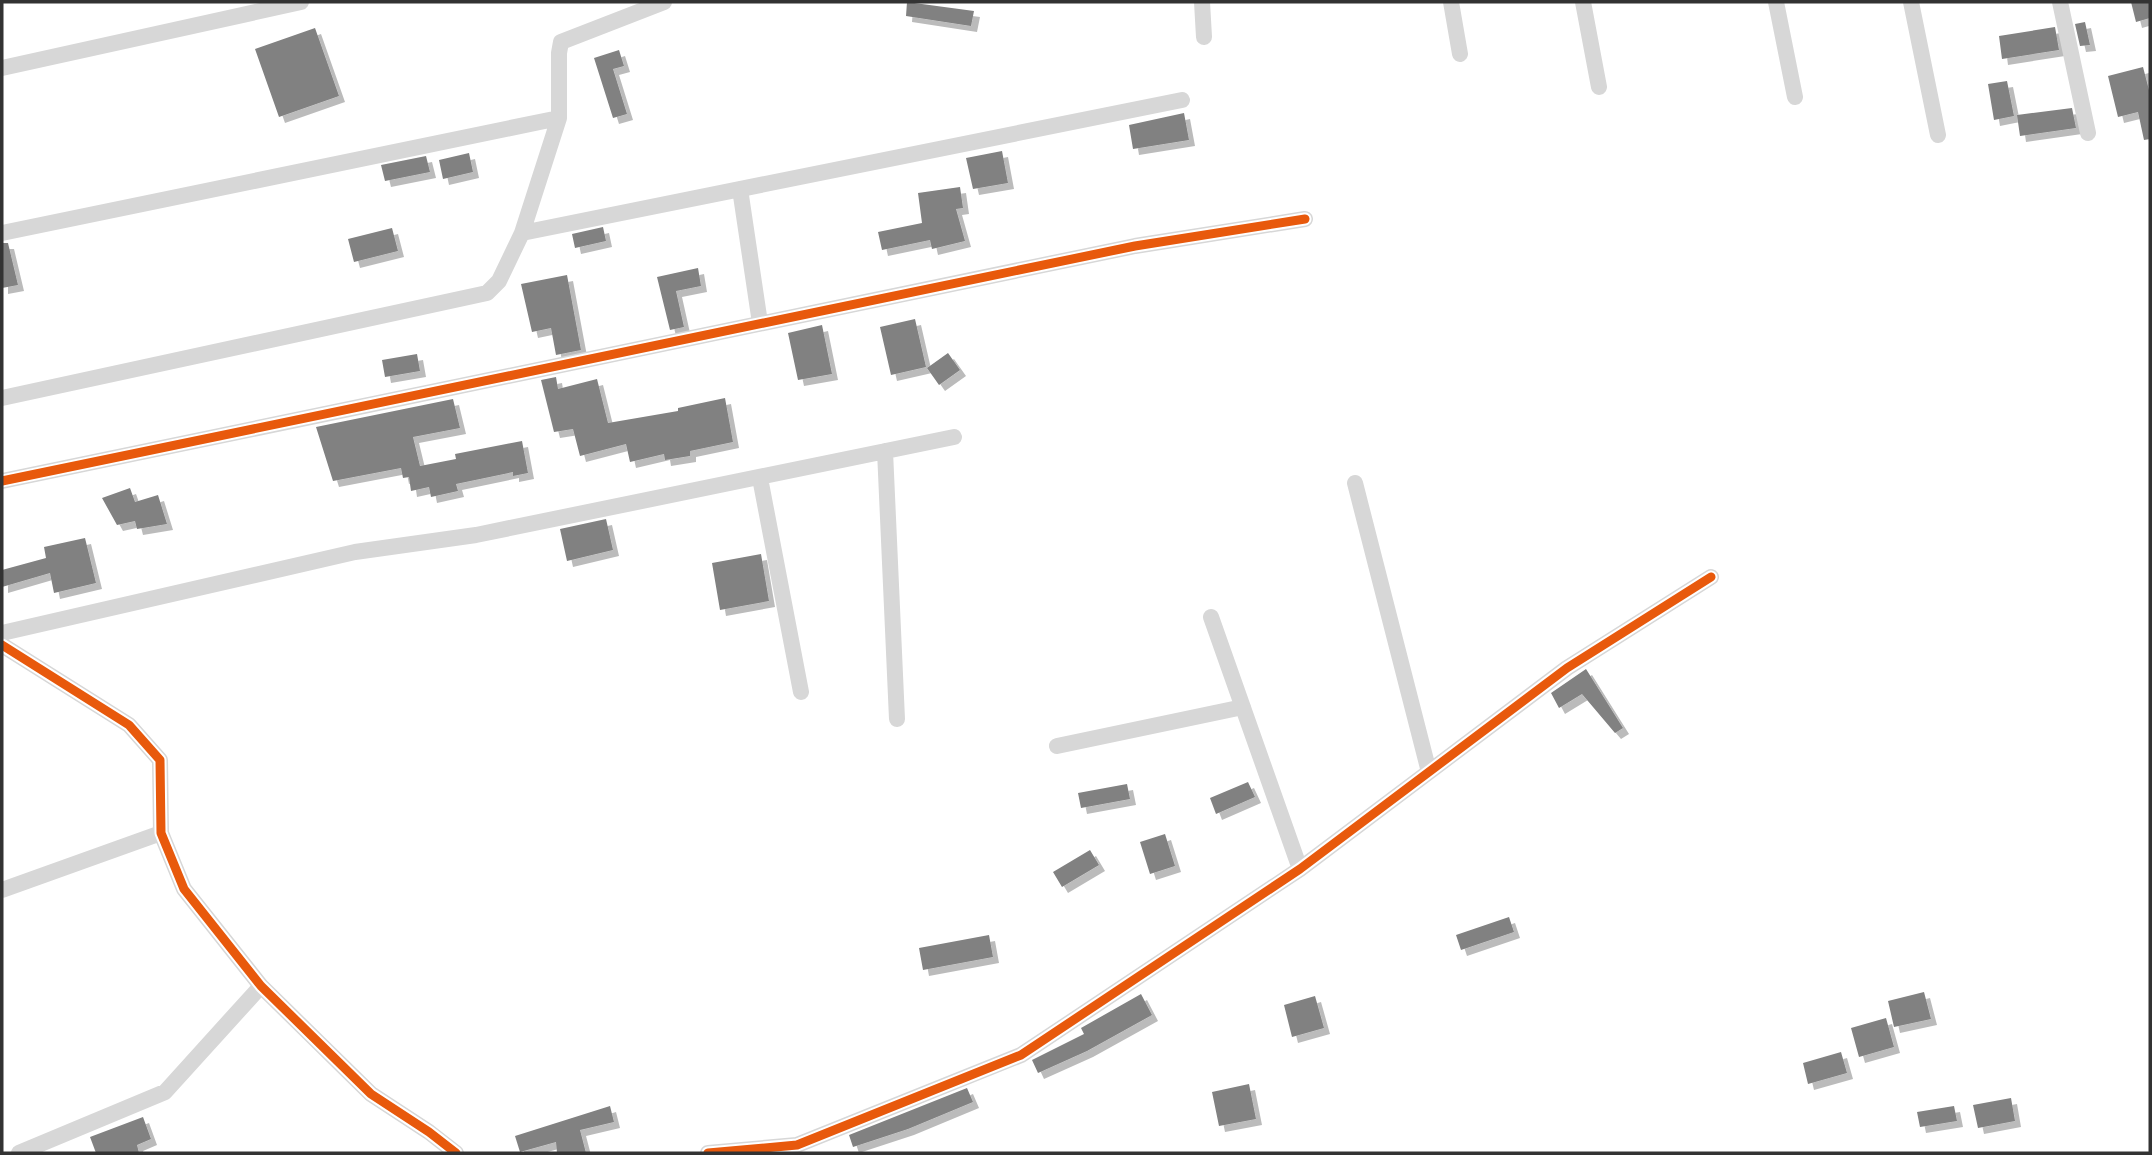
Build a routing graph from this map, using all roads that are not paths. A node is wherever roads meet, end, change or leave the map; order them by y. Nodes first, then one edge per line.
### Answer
1 (301, 2) edge
2 (664, 2) edge
3 (1202, 2) edge
4 (1451, 2) edge
5 (1583, 2) edge
6 (1776, 2) edge
7 (1911, 2) edge
8 (2060, 2) edge
9 (241, 8) edge
10 (1204, 37) dead end
11 (1461, 54) dead end
12 (2, 68) edge
13 (1599, 87) dead end
14 (1794, 97) dead end
15 (1182, 100) dead end
16 (559, 118) junction
17 (2088, 133) dead end
18 (1938, 135) dead end
19 (740, 189) junction
20 (1305, 219) dead end
21 (2, 233) edge
22 (522, 233) junction
23 (760, 323) junction
24 (2, 398) edge
25 (954, 437) dead end
26 (884, 451) junction
27 (760, 478) junction
28 (2, 481) edge
29 (1355, 483) dead end
30 (1711, 577) dead end
31 (1211, 617) dead end
32 (2, 643) edge
33 (801, 692) dead end
34 (1243, 706) junction
35 (897, 719) dead end
36 (1057, 746) dead end
37 (1429, 772) junction
38 (160, 833) junction
39 (1300, 869) junction
40 (2, 890) edge
41 (261, 986) junction
42 (19, 1153) edge
43 (456, 1153) edge
44 (708, 1153) edge

1 - 9 street
2 - 16 street
3 - 10 street
4 - 11 street
5 - 13 street
6 - 14 street
7 - 18 street
8 - 17 street
9 - 12 street
15 - 19 street
16 - 21 street
16 - 22 street
19 - 22 street
19 - 23 street
20 - 23 street
22 - 24 street
23 - 28 street
25 - 26 street
26 - 27 street
26 - 35 street
27 - 32 street
27 - 33 street
29 - 37 street
30 - 37 street
31 - 34 street
32 - 38 street
34 - 36 street
34 - 39 street
37 - 39 street
38 - 40 street
38 - 41 street
39 - 44 street
41 - 42 street
41 - 43 street

